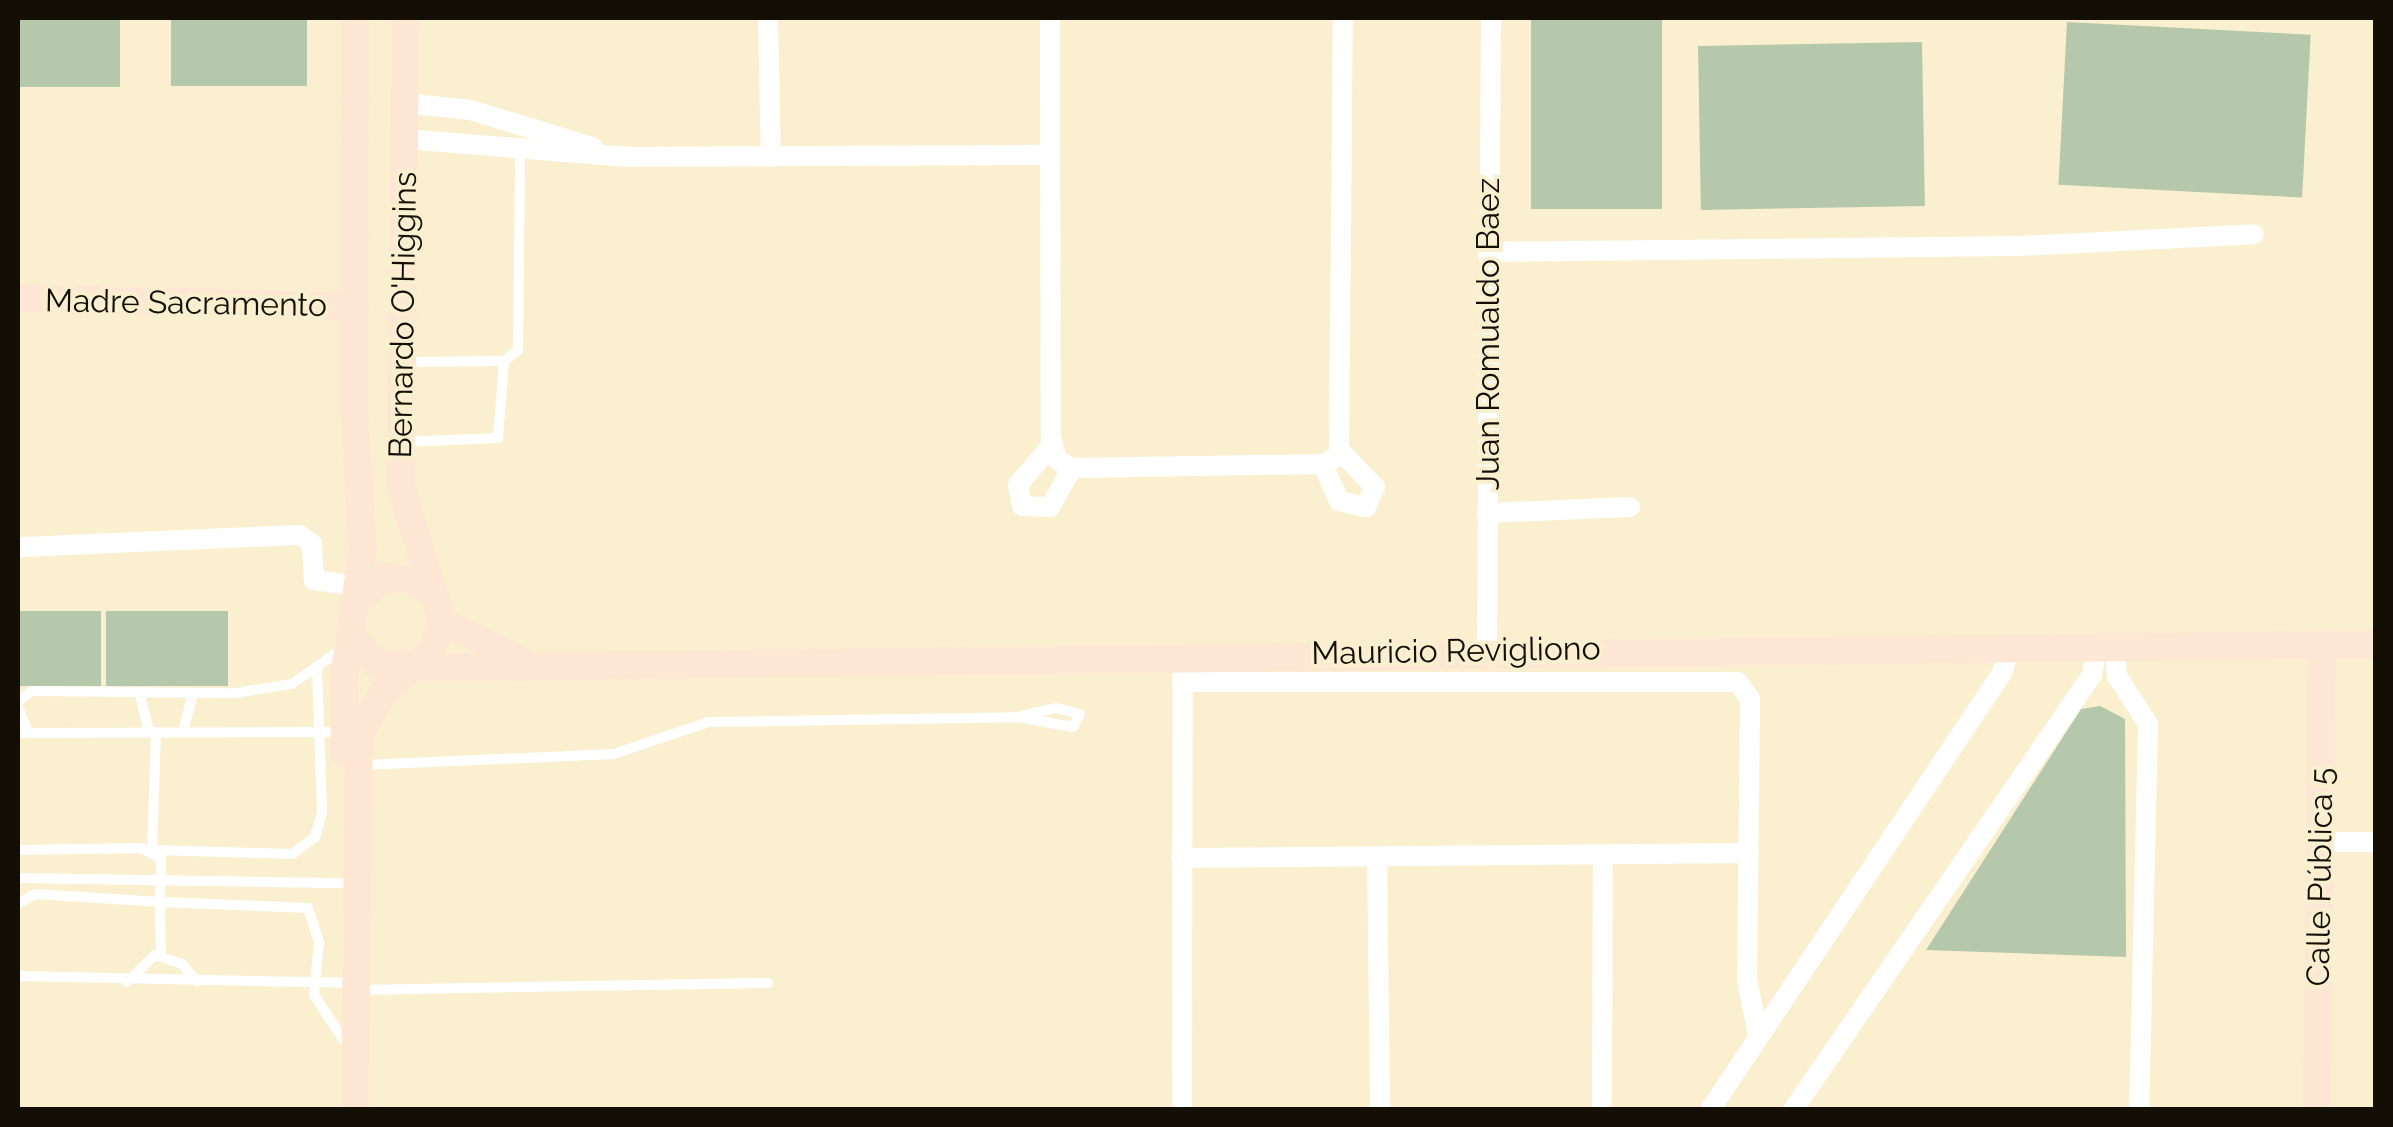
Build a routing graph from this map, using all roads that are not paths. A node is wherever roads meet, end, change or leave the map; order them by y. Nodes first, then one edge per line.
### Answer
1 (355, 18) edge
2 (405, 18) edge
3 (768, 18) edge
4 (1050, 18) edge
5 (1342, 18) edge
6 (1491, 18) edge
7 (404, 103) junction
8 (404, 139) junction
9 (520, 151) junction
10 (1050, 155) junction
11 (628, 157) junction
12 (770, 157) junction
13 (2254, 234) dead end
14 (1488, 252) junction
15 (18, 298) edge
16 (355, 306) junction
17 (504, 361) junction
18 (402, 362) junction
19 (401, 442) junction
20 (1052, 445) junction
21 (1072, 468) junction
22 (1630, 508) dead end
23 (1488, 512) junction
24 (22, 547) dead end
25 (356, 595) junction
26 (440, 613) junction
27 (351, 634) junction
28 (2322, 644) junction
29 (2376, 644) edge
30 (2010, 646) junction
31 (2105, 646) junction
32 (1487, 650) junction
33 (412, 665) junction
34 (536, 668) junction
35 (1183, 669) junction
36 (318, 671) junction
37 (2086, 682) junction
38 (2122, 682) junction
39 (194, 693) junction
40 (140, 694) junction
41 (18, 704) edge
42 (1017, 717) junction
43 (23, 732) edge
44 (152, 732) junction
45 (183, 732) junction
46 (335, 732) junction
47 (358, 765) junction
48 (2321, 842) junction
49 (2376, 842) edge
50 (18, 850) edge
51 (152, 850) junction
52 (1749, 853) junction
53 (1603, 856) junction
54 (1378, 857) junction
55 (1181, 858) junction
56 (161, 877) junction
57 (18, 878) edge
58 (347, 883) junction
59 (160, 902) junction
60 (18, 904) edge
61 (161, 956) junction
62 (18, 976) edge
63 (127, 982) junction
64 (197, 982) junction
65 (768, 982) dead end
66 (340, 985) junction
67 (1758, 1035) junction
68 (345, 1110) edge
69 (355, 1110) edge
70 (1182, 1110) edge
71 (1380, 1110) edge
72 (1602, 1110) edge
73 (1710, 1110) edge
74 (1793, 1110) edge
75 (2138, 1110) edge
76 (2317, 1110) edge

1 - 16 main road, Bernardo O'Higgins
2 - 7 main road, Bernardo O'Higgins
3 - 12 street
4 - 10 street
5 - 21 street
6 - 14 street, Juan Romualdo Baez
7 - 8 main road, Bernardo O'Higgins
7 - 11 street
8 - 9 street
8 - 18 main road, Bernardo O'Higgins
9 - 11 street
9 - 17 lane
10 - 12 street
10 - 20 street
11 - 12 street
13 - 14 street
14 - 23 street, Juan Romualdo Baez
15 - 16 main road, Madre Sacramento
16 - 25 main road, Bernardo O'Higgins
17 - 18 lane
17 - 19 lane
18 - 19 main road, Bernardo O'Higgins
19 - 26 main road, Bernardo O'Higgins
20 - 21 street
20 - 21 street
22 - 23 street
23 - 32 street, Juan Romualdo Baez
24 - 25 street
25 - 26 main road
25 - 27 main road, Bernardo O'Higgins
26 - 33 main road, Bernardo O'Higgins
26 - 34 main road, Mauricio Revigliono
27 - 33 main road
27 - 36 lane
27 - 46 main road, Bernardo O'Higgins
28 - 29 main road, Mauricio Revigliono
28 - 31 main road, Mauricio Revigliono
28 - 48 main road, Calle Pública 5
30 - 31 main road, Mauricio Revigliono
30 - 32 main road, Mauricio Revigliono
30 - 67 street
31 - 37 street
31 - 38 street
32 - 35 main road, Mauricio Revigliono
33 - 34 main road, Mauricio Revigliono
33 - 47 main road, Bernardo O'Higgins
34 - 35 main road, Mauricio Revigliono
35 - 52 street
35 - 55 street
36 - 39 lane
36 - 46 lane
37 - 38 street
37 - 74 street
38 - 75 street
39 - 40 lane
39 - 45 lane
40 - 41 lane
40 - 44 lane
41 - 43 lane
42 - 42 lane
42 - 47 lane
43 - 44 lane
44 - 45 lane
44 - 51 lane
45 - 46 lane
46 - 51 lane
46 - 58 main road, Bernardo O'Higgins
47 - 66 main road, Bernardo O'Higgins
48 - 49 street
48 - 76 main road, Calle Pública 5
50 - 51 lane
51 - 56 lane
52 - 53 street
52 - 67 street
53 - 54 street
53 - 72 street
54 - 55 street
54 - 71 street
55 - 70 street
56 - 57 lane
56 - 58 lane
56 - 59 lane
58 - 66 main road, Bernardo O'Higgins
59 - 60 lane
59 - 61 lane
59 - 66 lane
61 - 63 lane
61 - 64 lane
62 - 63 lane
63 - 64 lane
64 - 66 lane
65 - 66 lane
66 - 68 main road, Bernardo O'Higgins
66 - 69 main road, Bernardo O'Higgins
67 - 73 street

